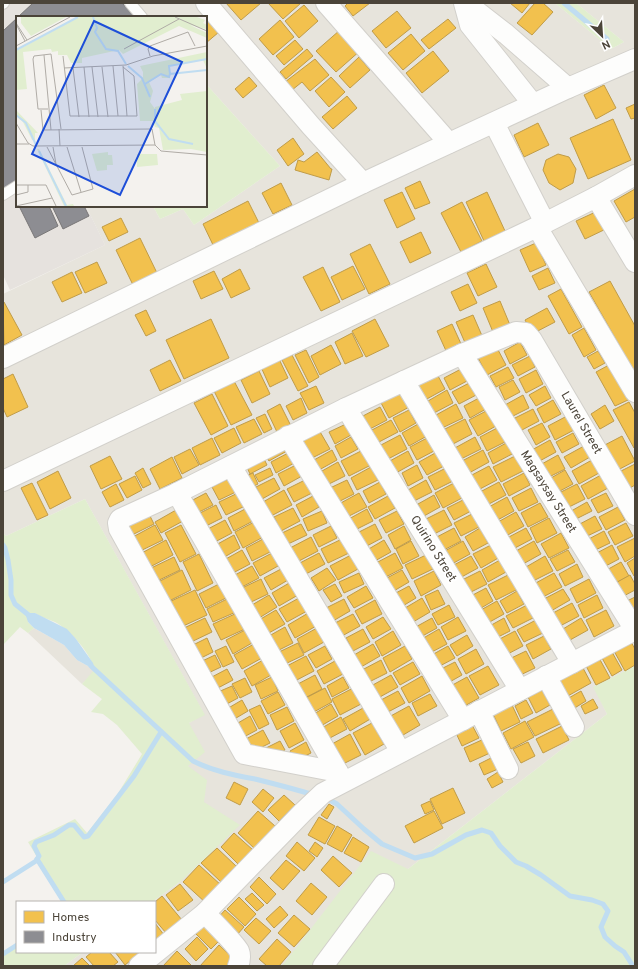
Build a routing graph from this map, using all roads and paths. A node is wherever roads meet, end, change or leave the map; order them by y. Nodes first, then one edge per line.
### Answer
1 (130, 3) edge
2 (206, 3) edge
3 (326, 3) edge
4 (465, 3) edge
5 (141, 16) edge
6 (635, 59) edge
7 (568, 88) junction
8 (533, 104) junction
9 (494, 123) junction
10 (449, 144) junction
11 (635, 176) edge
12 (363, 183) junction
13 (16, 187) edge
14 (3, 195) edge
15 (596, 197) junction
16 (541, 225) junction
17 (635, 262) edge
18 (462, 354) junction
19 (3, 358) edge
20 (404, 381) junction
21 (635, 392) edge
22 (346, 408) junction
23 (288, 436) junction
24 (231, 466) junction
25 (3, 481) edge
26 (177, 493) junction
27 (635, 516) edge
28 (635, 630) edge
29 (572, 663) junction
30 (546, 676) junction
31 (520, 690) junction
32 (471, 716) junction
33 (574, 727) dead end
34 (401, 752) junction
35 (508, 769) dead end
36 (341, 777) junction
37 (384, 884) dead end
38 (205, 913) junction
39 (156, 952) edge
40 (155, 953) edge
41 (139, 966) edge
42 (238, 966) edge
43 (323, 966) edge

1 - 5 lane
2 - 12 street
3 - 10 street
4 - 7 street
4 - 8 street
6 - 7 street
7 - 8 street
8 - 9 street
9 - 10 street
9 - 16 street
10 - 12 street
11 - 15 street
12 - 19 street
13 - 14 lane
15 - 16 street
15 - 17 street
16 - 21 street
16 - 25 street
18 - 20 street
18 - 27 street, Laurel Street
18 - 28 street, Magsaysay Street
20 - 22 street
20 - 29 street
22 - 23 street
22 - 31 street, Quirino Street
23 - 24 street
23 - 32 street
24 - 26 street
24 - 34 street
26 - 36 street
26 - 36 street
28 - 29 street
29 - 30 street
30 - 31 street
30 - 33 street
31 - 32 street
32 - 34 street
32 - 35 street
34 - 36 street
36 - 38 street
37 - 43 street
38 - 39 street
38 - 42 street
40 - 41 street

